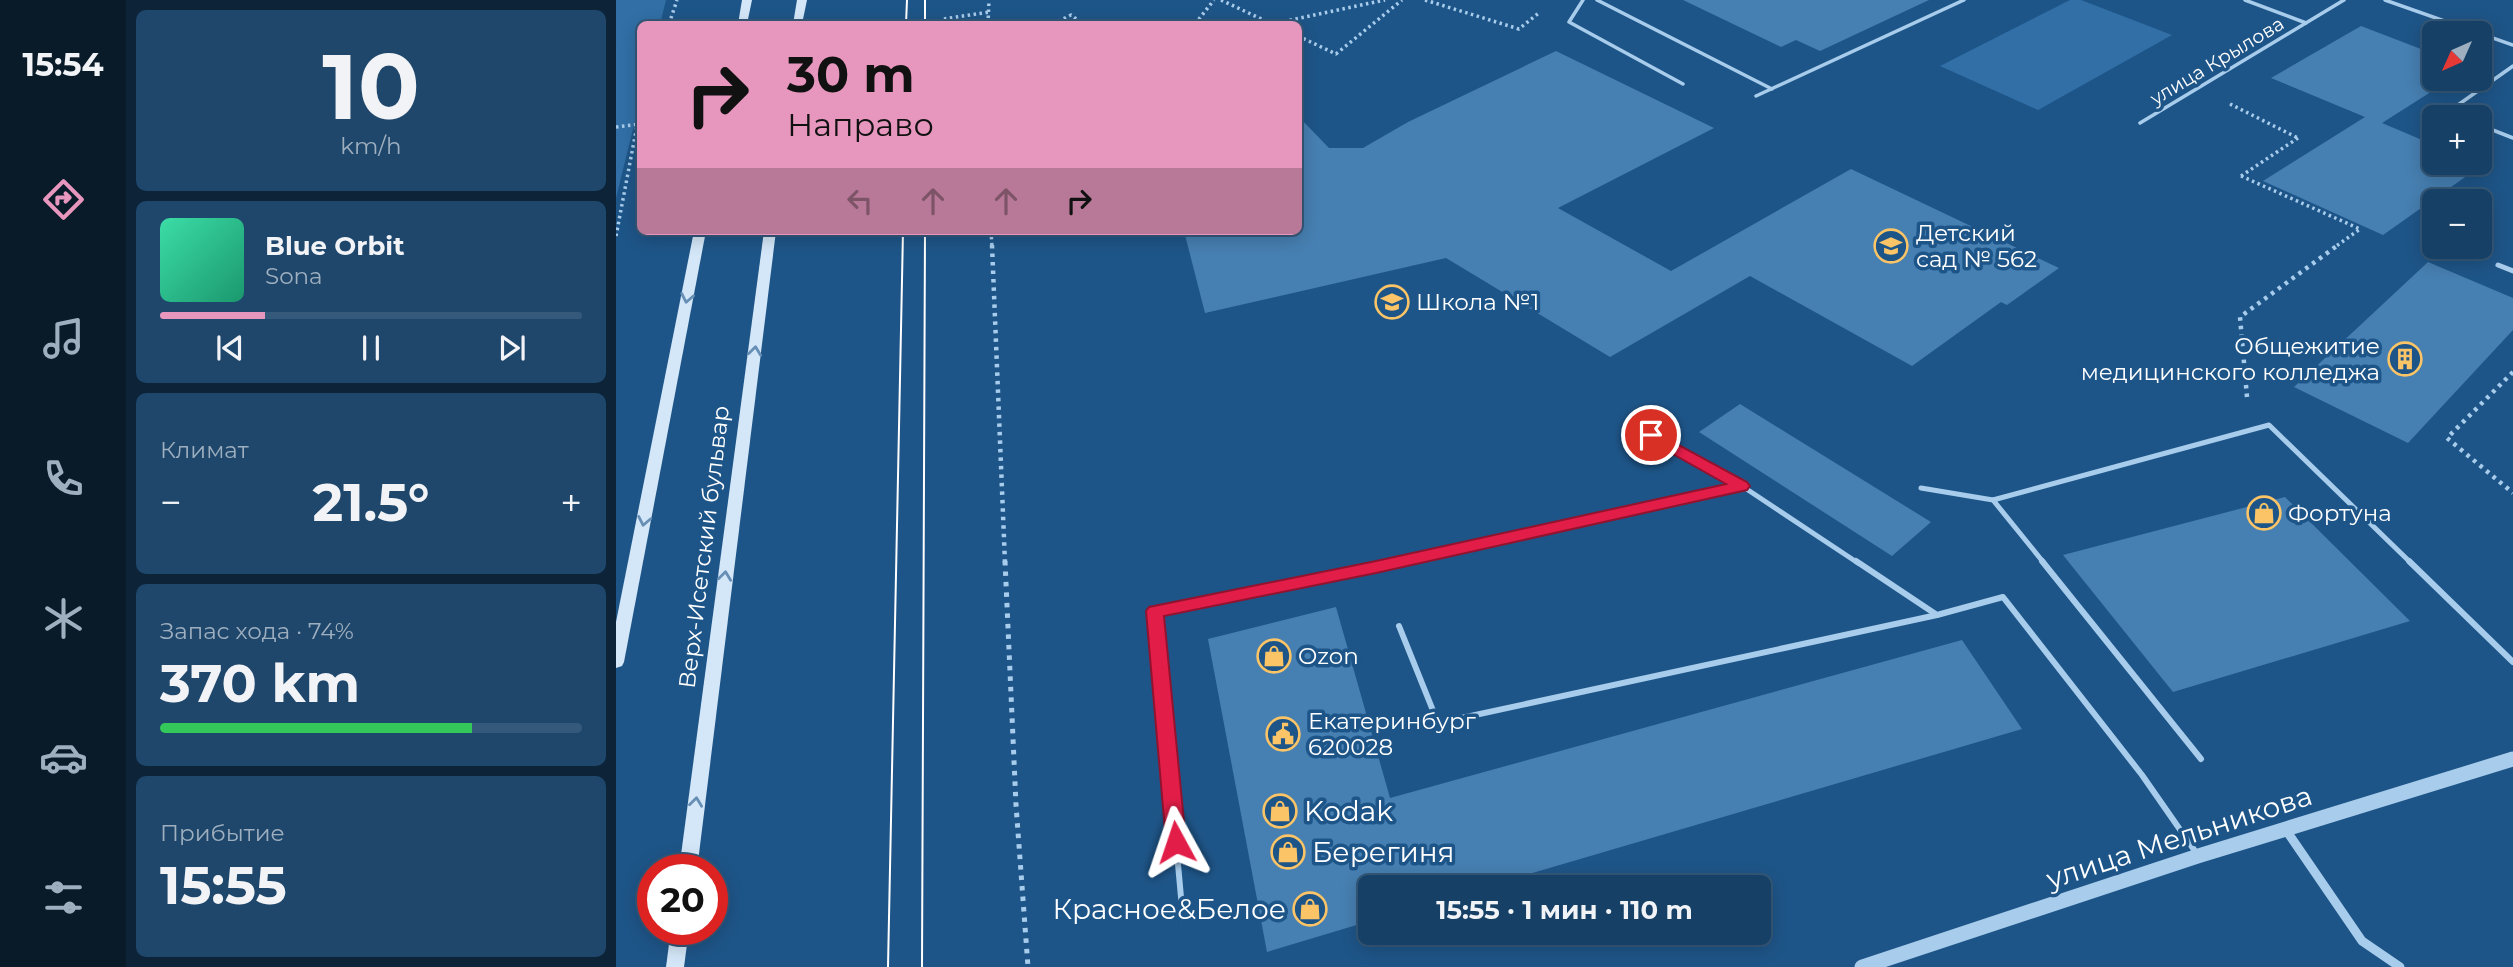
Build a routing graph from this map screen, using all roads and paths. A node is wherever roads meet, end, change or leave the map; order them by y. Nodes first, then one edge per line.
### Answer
1 (677, 0) edge
2 (747, 0) edge
3 (802, 0) edge
4 (989, 0) edge
5 (1214, 0) edge
6 (1221, 0) edge
7 (1385, 0) edge
8 (1402, 0) edge
9 (1424, 0) edge
10 (1583, 0) edge
11 (1597, 0) edge
12 (1964, 0) edge
13 (2245, 0) edge
14 (2344, 0) edge
15 (2385, 0) edge
16 (1546, 7) dead end
17 (990, 12) junction
18 (670, 21) edge
19 (743, 21) edge
20 (798, 21) edge
21 (943, 21) edge
22 (988, 21) edge
23 (1059, 21) edge
24 (1079, 21) edge
25 (1197, 21) edge
26 (1266, 21) edge
27 (1287, 21) edge
28 (2306, 23) junction
29 (1302, 38) edge
30 (2513, 44) edge
31 (2513, 66) edge
32 (1683, 84) dead end
33 (1772, 89) junction
34 (1756, 96) dead end
35 (2224, 101) dead end
36 (2459, 105) edge
37 (637, 123) edge
38 (2140, 123) dead end
39 (616, 127) edge
40 (2492, 130) edge
41 (637, 133) edge
42 (2513, 138) edge
43 (699, 235) edge
44 (769, 235) edge
45 (991, 235) edge
46 (616, 236) edge
47 (2498, 265) dead end
48 (2513, 271) edge
49 (2513, 372) edge
50 (2508, 378) junction
51 (2513, 382) edge
52 (2250, 432) junction
53 (1651, 435) dead end
54 (1742, 486) junction
55 (1921, 488) dead end
56 (2513, 493) edge
57 (1993, 500) junction
58 (1937, 615) junction
59 (1399, 626) dead end
60 (616, 661) edge
61 (2513, 662) edge
62 (2201, 759) dead end
63 (2513, 759) edge
64 (2286, 830) junction
65 (690, 854) edge
66 (2198, 856) junction
67 (1183, 919) dead end
68 (678, 945) edge
69 (675, 967) edge
70 (1028, 967) edge
71 (1862, 967) edge
72 (2400, 967) edge

1 - 18 path
2 - 19 main road
3 - 20 main road
4 - 17 path
5 - 25 path
6 - 26 path
7 - 27 path
8 - 29 path
9 - 16 path
10 - 32 lane
11 - 33 lane
12 - 33 lane
13 - 28 lane
14 - 28 lane, улица Крылова
15 - 30 lane
17 - 21 path
17 - 22 path
23 - 24 path
28 - 38 lane, улица Крылова
31 - 36 lane
33 - 34 lane
35 - 52 path
37 - 39 path
40 - 42 lane
41 - 46 path
43 -> 60 main road
65 -> 44 main road, Верх-Исетский бульвар
45 - 70 path
47 - 48 lane
49 - 50 path
50 - 51 path
50 - 56 path
52 - 57 lane
52 - 61 lane
53 - 54 lane
54 - 58 lane
54 - 67 lane
55 - 57 lane
57 - 62 lane
58 - 59 lane
58 - 66 lane
63 - 64 street, улица Мельникова
64 - 66 street, улица Мельникова
64 - 72 street
66 - 71 street, улица Мельникова
68 - 69 main road

